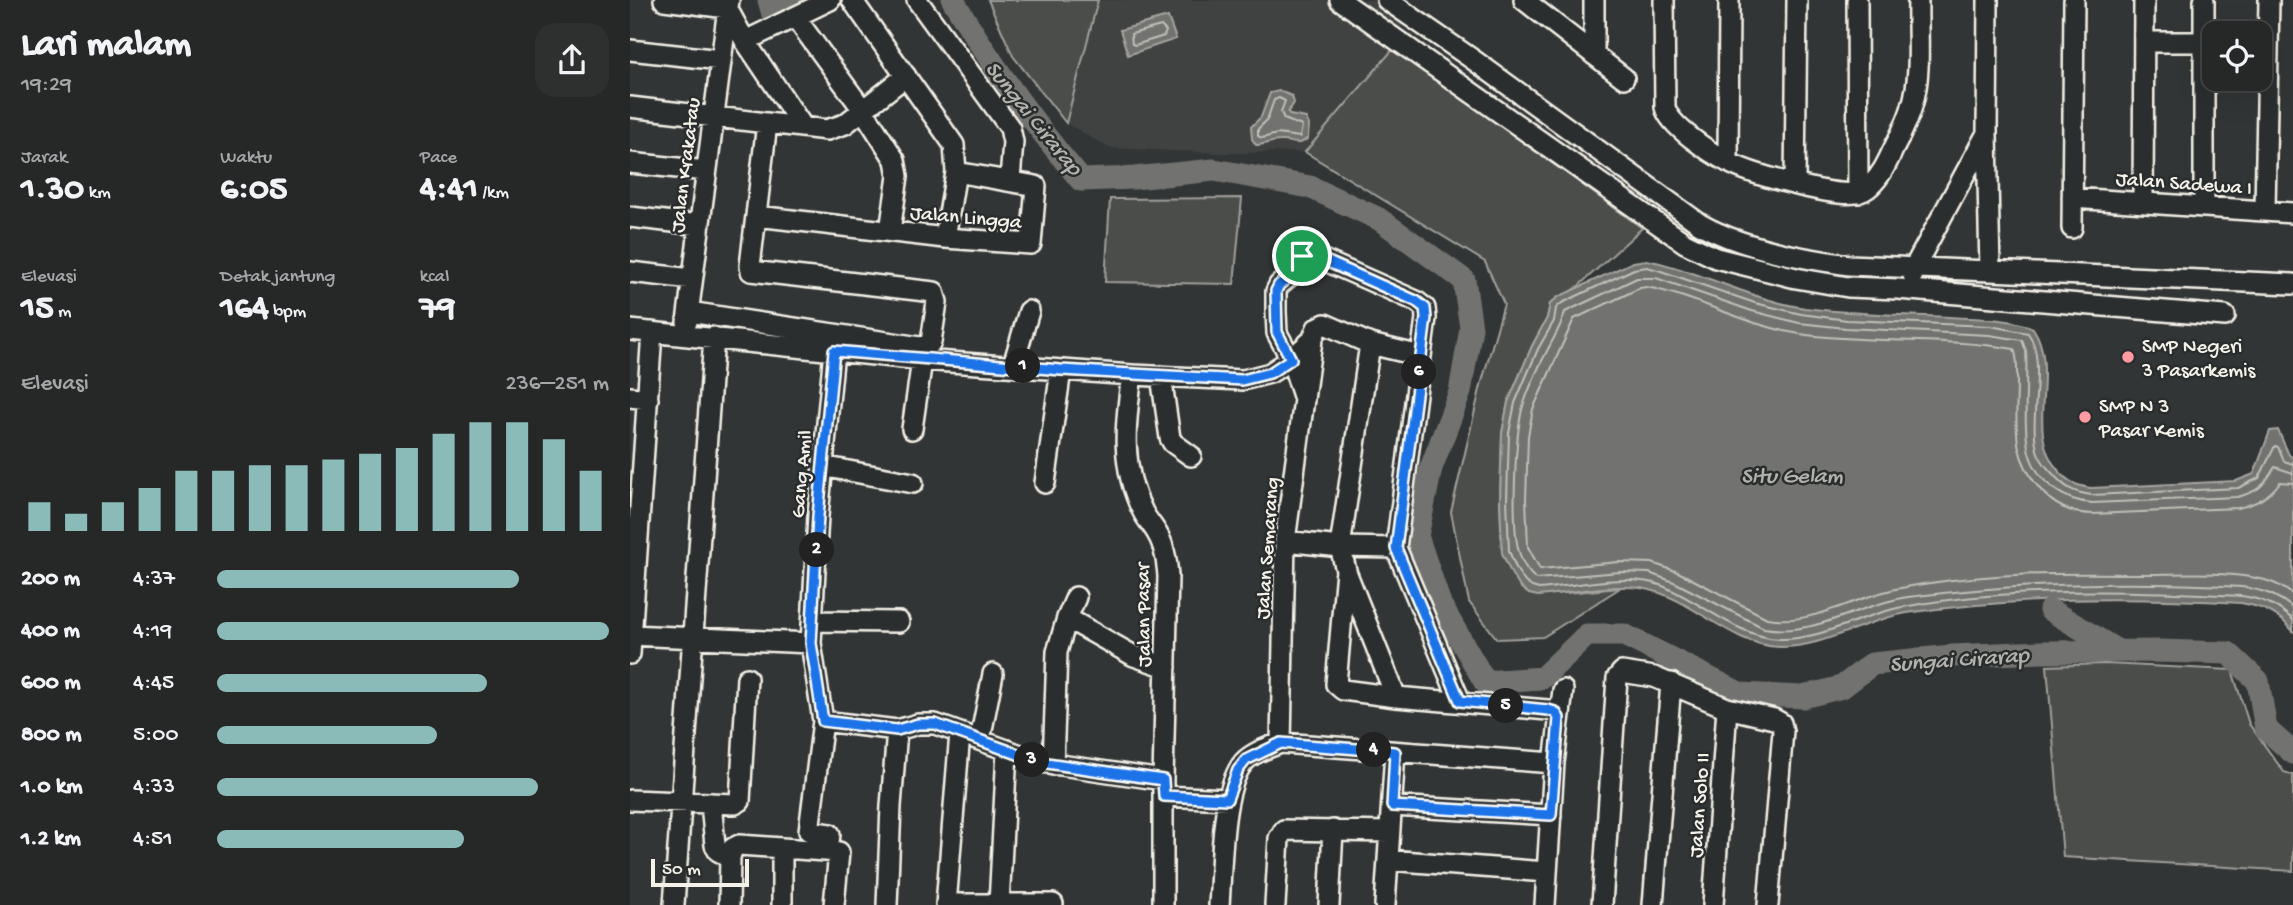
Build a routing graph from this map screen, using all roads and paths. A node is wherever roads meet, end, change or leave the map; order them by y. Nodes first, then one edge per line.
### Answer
1 (664, 0) edge
2 (830, 0) edge
3 (852, 0) edge
4 (917, 0) edge
5 (1340, 0) edge
6 (1524, 0) edge
7 (1594, 0) edge
8 (1664, 0) edge
9 (1729, 0) edge
10 (1797, 0) edge
11 (1857, 0) edge
12 (1917, 0) edge
13 (1988, 0) edge
14 (2074, 0) edge
15 (2144, 0) edge
16 (2204, 0) edge
17 (2269, 0) edge
18 (1393, 1) edge
19 (728, 4) edge
20 (794, 17) junction
21 (2204, 21) edge
22 (745, 41) junction
23 (2202, 42) edge
24 (2144, 43) junction
25 (630, 50) edge
26 (1594, 55) junction
27 (721, 60) junction
28 (906, 76) junction
29 (1624, 78) dead end
30 (2204, 91) edge
31 (630, 107) edge
32 (863, 110) junction
33 (713, 116) junction
34 (768, 123) junction
35 (803, 127) junction
36 (1987, 134) junction
37 (1728, 162) junction
38 (630, 163) edge
39 (706, 171) junction
40 (956, 172) junction
41 (1010, 180) junction
42 (1795, 183) junction
43 (1858, 193) junction
44 (2072, 198) junction
45 (2143, 202) junction
46 (2204, 205) junction
47 (2265, 210) junction
48 (2293, 213) edge
49 (757, 216) junction
50 (630, 217) edge
51 (699, 225) junction
52 (2072, 228) dead end
53 (890, 231) junction
54 (945, 238) junction
55 (1990, 270) junction
56 (630, 272) edge
57 (1912, 278) junction
58 (692, 279) junction
59 (2293, 284) edge
60 (1029, 311) dead end
61 (689, 312) junction
62 (2225, 316) dead end
63 (630, 330) edge
64 (652, 332) junction
65 (686, 335) junction
66 (715, 337) junction
67 (1312, 340) junction
68 (1370, 344) junction
69 (834, 351) junction
70 (1421, 356) junction
71 (1291, 359) junction
72 (922, 360) junction
73 (1013, 365) junction
74 (1061, 370) junction
75 (1132, 375) junction
76 (1161, 376) junction
77 (1303, 396) junction
78 (639, 398) edge
79 (912, 429) dead end
80 (1191, 456) dead end
81 (822, 466) junction
82 (913, 483) dead end
83 (1045, 483) dead end
84 (1285, 541) junction
85 (1340, 547) junction
86 (1396, 548) junction
87 (1346, 570) junction
88 (1076, 597) dead end
89 (1067, 618) junction
90 (813, 621) junction
91 (900, 622) dead end
92 (692, 639) junction
93 (630, 641) edge
94 (811, 643) junction
95 (1166, 667) junction
96 (993, 674) dead end
97 (747, 678) dead end
98 (1671, 683) junction
99 (1563, 690) dead end
100 (1396, 697) junction
101 (1460, 701) junction
102 (1727, 708) junction
103 (1559, 718) junction
104 (823, 721) junction
105 (897, 730) junction
106 (960, 733) junction
107 (980, 740) junction
108 (1281, 743) junction
109 (1007, 751) junction
110 (1395, 752) junction
111 (1555, 763) junction
112 (1053, 765) junction
113 (1163, 788) junction
114 (1227, 799) junction
115 (630, 800) edge
116 (681, 801) junction
117 (711, 803) junction
118 (1392, 806) junction
119 (1551, 815) junction
120 (1333, 830) junction
121 (1389, 832) junction
122 (782, 848) junction
123 (828, 851) junction
124 (730, 857) junction
125 (1388, 860) junction
126 (1547, 872) junction
127 (946, 904) edge
128 (1000, 904) edge
129 (1053, 904) edge
130 (674, 905) edge
131 (729, 905) edge
132 (782, 905) edge
133 (834, 905) edge
134 (887, 905) edge
135 (1163, 905) edge
136 (1219, 905) edge
137 (1275, 905) edge
138 (1329, 905) edge
139 (1385, 905) edge
140 (1545, 905) edge
141 (1602, 905) edge
142 (1653, 905) edge
143 (1713, 905) edge
144 (1768, 905) edge

1 - 19 street
2 - 20 street
3 - 28 street
4 - 41 street
5 - 57 street
6 - 26 street
7 - 26 street
8 - 37 street
9 - 37 street
10 - 42 street
11 - 43 street
12 - 43 street
13 - 36 street
14 - 44 street
15 - 24 street
16 - 21 street
17 - 47 street
18 - 57 street
19 - 22 street
19 - 27 street, Jalan Krakatau
20 - 22 street
20 - 32 street
22 - 35 street
23 - 24 street
24 - 45 street
25 - 27 street
26 - 29 street
27 - 33 street, Jalan Krakatau
28 - 32 street
28 - 40 street
30 - 46 street
31 - 33 street
32 - 35 street
32 - 53 street
33 - 34 street
33 - 39 street, Jalan Krakatau
34 - 35 street
34 - 49 street
36 - 55 street
36 - 57 street
37 - 42 street
38 - 39 street
39 - 51 street, Jalan Krakatau
40 - 41 street, Jalan Lingga
40 - 54 street
41 - 54 street, Jalan Lingga
42 - 43 street
44 - 45 street, Jalan Sadewa I
44 - 52 street
45 - 46 street, Jalan Sadewa I
46 - 47 street, Jalan Sadewa I
47 - 48 street, Jalan Sadewa I
49 - 53 street, Jalan Lingga
49 - 61 street
50 - 51 street
51 - 58 street, Jalan Krakatau
53 - 54 street, Jalan Lingga
55 - 57 street
55 - 59 street
56 - 58 street
57 - 62 street
58 - 61 street, Jalan Krakatau
60 - 73 street
61 - 65 street, Jalan Krakatau
63 - 64 street
64 - 65 street
64 - 78 street
65 - 66 street
66 - 69 street
66 - 92 street
67 - 68 street
67 - 71 street
67 - 77 street
68 - 70 street
68 - 85 street
69 - 72 street
69 - 81 street, Gang Amil
70 - 71 street, Jalan Semarang
70 - 86 street
71 - 76 street
71 - 77 street, Jalan Semarang
72 - 73 street
72 - 79 street
73 - 74 street
74 - 75 street
74 - 83 street
75 - 76 street
75 - 95 street, Jalan Pasar
76 - 80 street
77 - 84 street, Jalan Semarang
78 - 93 street
81 - 82 street
81 - 90 street, Gang Amil
84 - 85 street
84 - 108 street, Jalan Semarang
85 - 86 street
85 - 87 street
86 - 101 street
87 - 100 street
87 - 100 street
88 - 89 street
89 - 95 street
89 - 112 street
90 - 91 street
90 - 94 street, Gang Amil
92 - 93 street
92 - 94 street
92 - 116 street
94 - 104 street, Gang Amil
95 - 113 street, Jalan Pasar
96 - 107 street
97 - 117 street
98 - 102 street
98 - 141 street
98 - 142 street
99 - 103 street
100 - 101 street
101 - 103 street
102 - 143 street, Jalan Solo II
102 - 144 street
103 - 111 street
104 - 105 street
104 - 123 street, Gang Amil
105 - 106 street
105 - 134 street
106 - 107 street
106 - 127 street
107 - 109 street
108 - 110 street
108 - 114 street
109 - 112 street
109 - 128 street
110 - 111 street
110 - 118 street
111 - 119 street
112 - 113 street
113 - 114 street
113 - 135 street, Jalan Pasar
114 - 136 street
115 - 116 street
116 - 117 street
116 - 130 street
117 - 124 street
118 - 119 street
118 - 121 street
119 - 126 street
120 - 121 street
120 - 137 street
120 - 138 street
121 - 125 street
122 - 123 street
122 - 124 street
122 - 132 street
123 - 133 street
124 - 131 street
125 - 126 street
125 - 139 street
126 - 140 street
127 - 128 street
128 - 129 street

